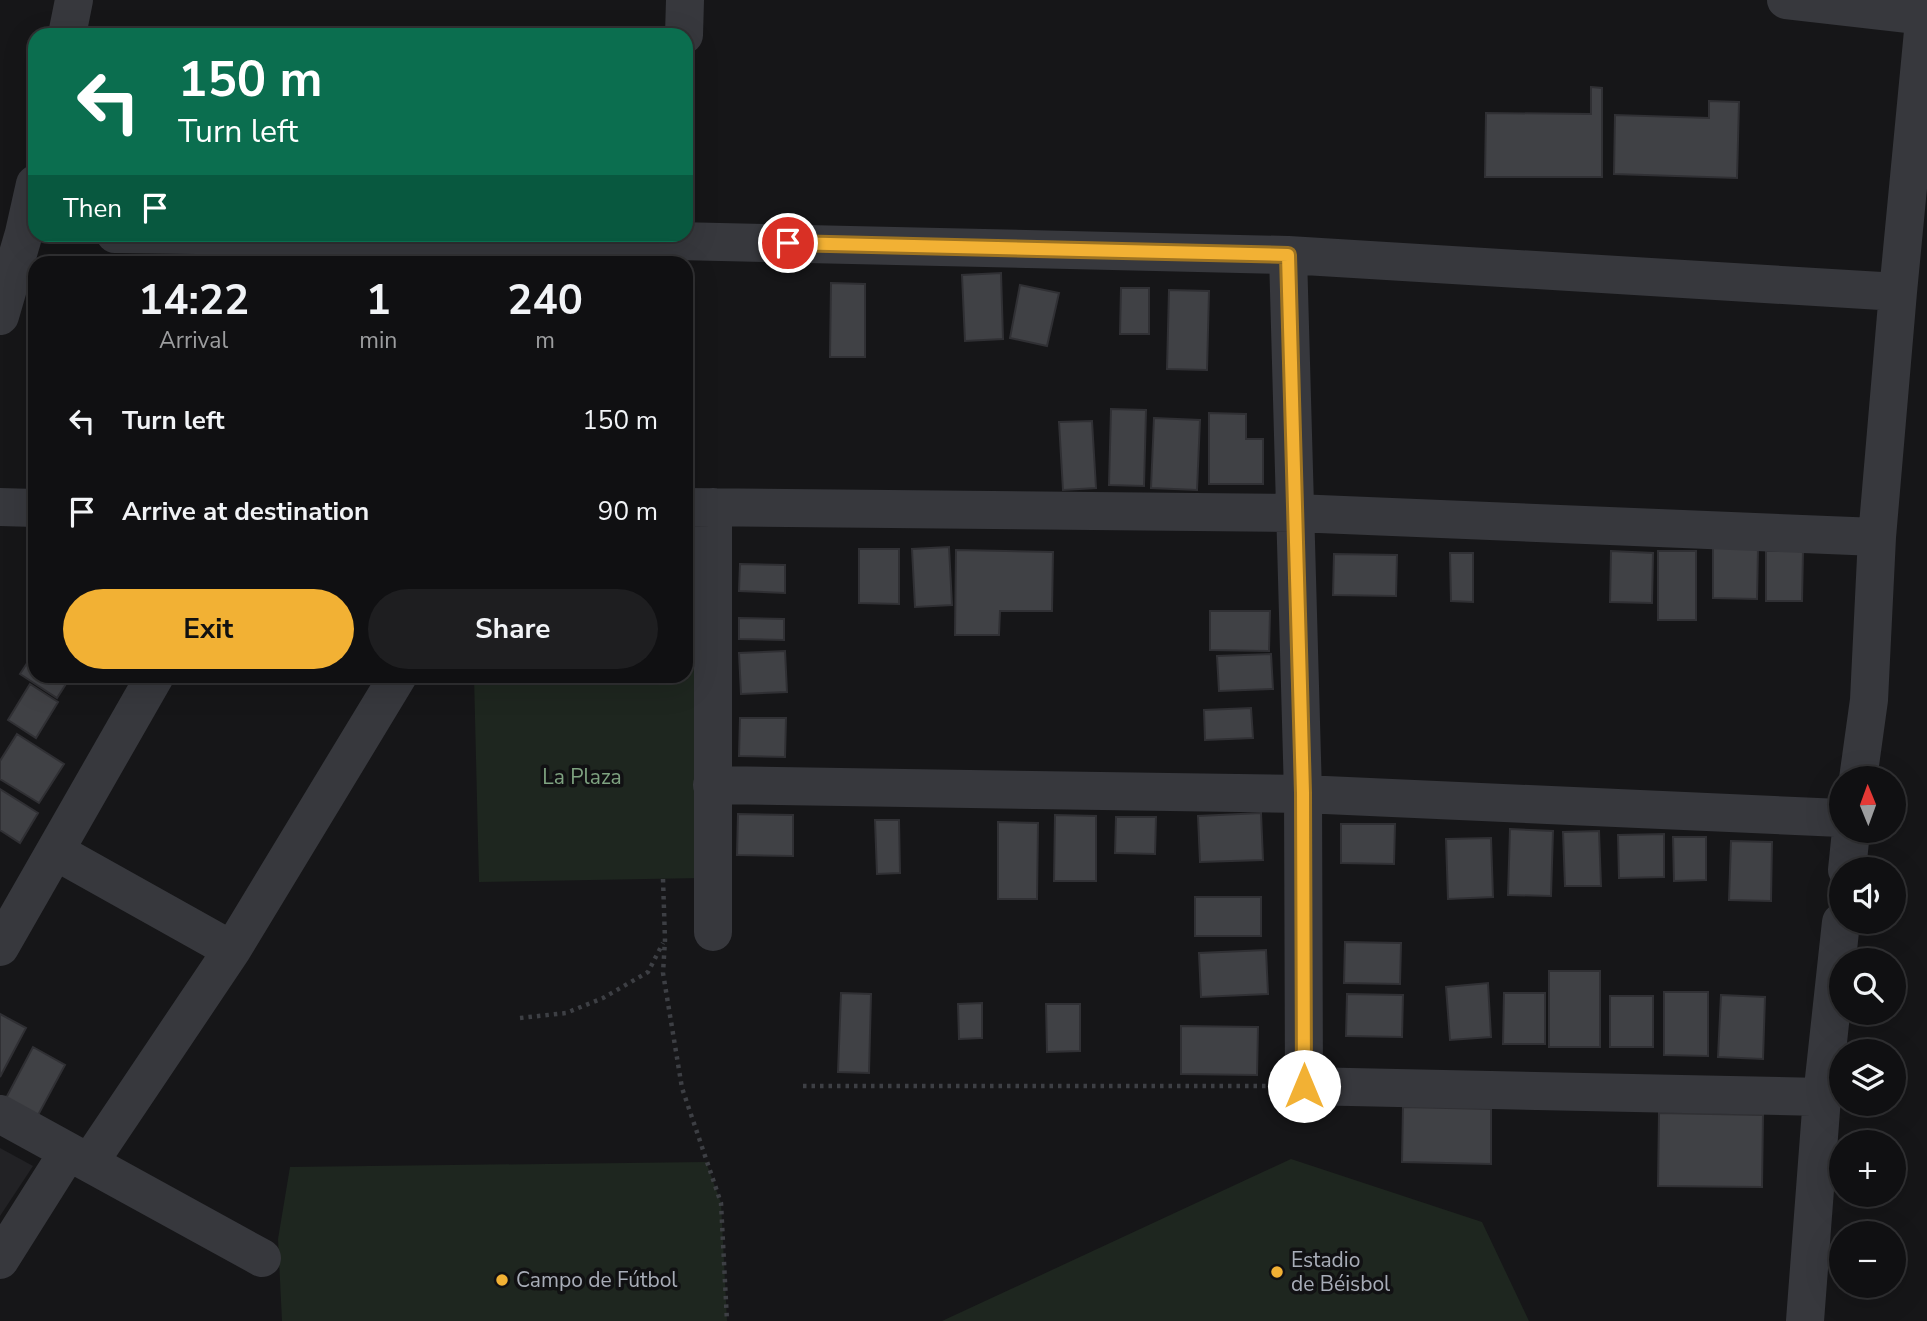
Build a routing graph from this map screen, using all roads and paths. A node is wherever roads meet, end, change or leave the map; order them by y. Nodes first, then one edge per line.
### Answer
1 (74, 0) edge
2 (685, 0) edge
3 (1786, 0) edge
4 (1926, 8) edge
5 (68, 28) edge
6 (684, 28) edge
7 (28, 239) edge
8 (490, 242) edge
9 (677, 246) edge
10 (1288, 255) junction
11 (1898, 292) junction
12 (0, 316) edge
13 (0, 507) edge
14 (699, 507) edge
15 (28, 508) edge
16 (1295, 513) junction
17 (1877, 537) junction
18 (151, 683) edge
19 (394, 683) edge
20 (1860, 766) edge
21 (712, 785) junction
22 (1303, 793) junction
23 (1829, 817) edge
24 (55, 851) junction
25 (663, 878) dead end
26 (713, 932) dead end
27 (1840, 934) edge
28 (666, 940) junction
29 (0, 947) edge
30 (232, 950) junction
31 (520, 1018) dead end
32 (803, 1086) dead end
33 (1304, 1086) junction
34 (1822, 1097) junction
35 (0, 1114) edge
36 (78, 1157) junction
37 (262, 1258) dead end
38 (0, 1260) edge
39 (727, 1321) edge
40 (1805, 1321) edge

1 - 5 street
2 - 6 street
3 - 4 street
4 - 11 street
7 - 12 street
8 - 9 street
9 - 10 street
10 - 11 street
10 - 16 street
11 - 17 street
13 - 15 street
14 - 16 street
14 - 21 street
16 - 17 street
16 - 22 street
17 - 20 street
18 - 24 street
19 - 30 street
21 - 22 street
21 - 26 street
22 - 23 street
22 - 33 street
24 - 29 street
24 - 30 street
25 - 28 path
27 - 34 street
28 - 31 path
28 - 39 path
30 - 36 street
32 - 33 path
33 - 34 street
34 - 40 street
35 - 36 street
36 - 37 street
36 - 38 street

